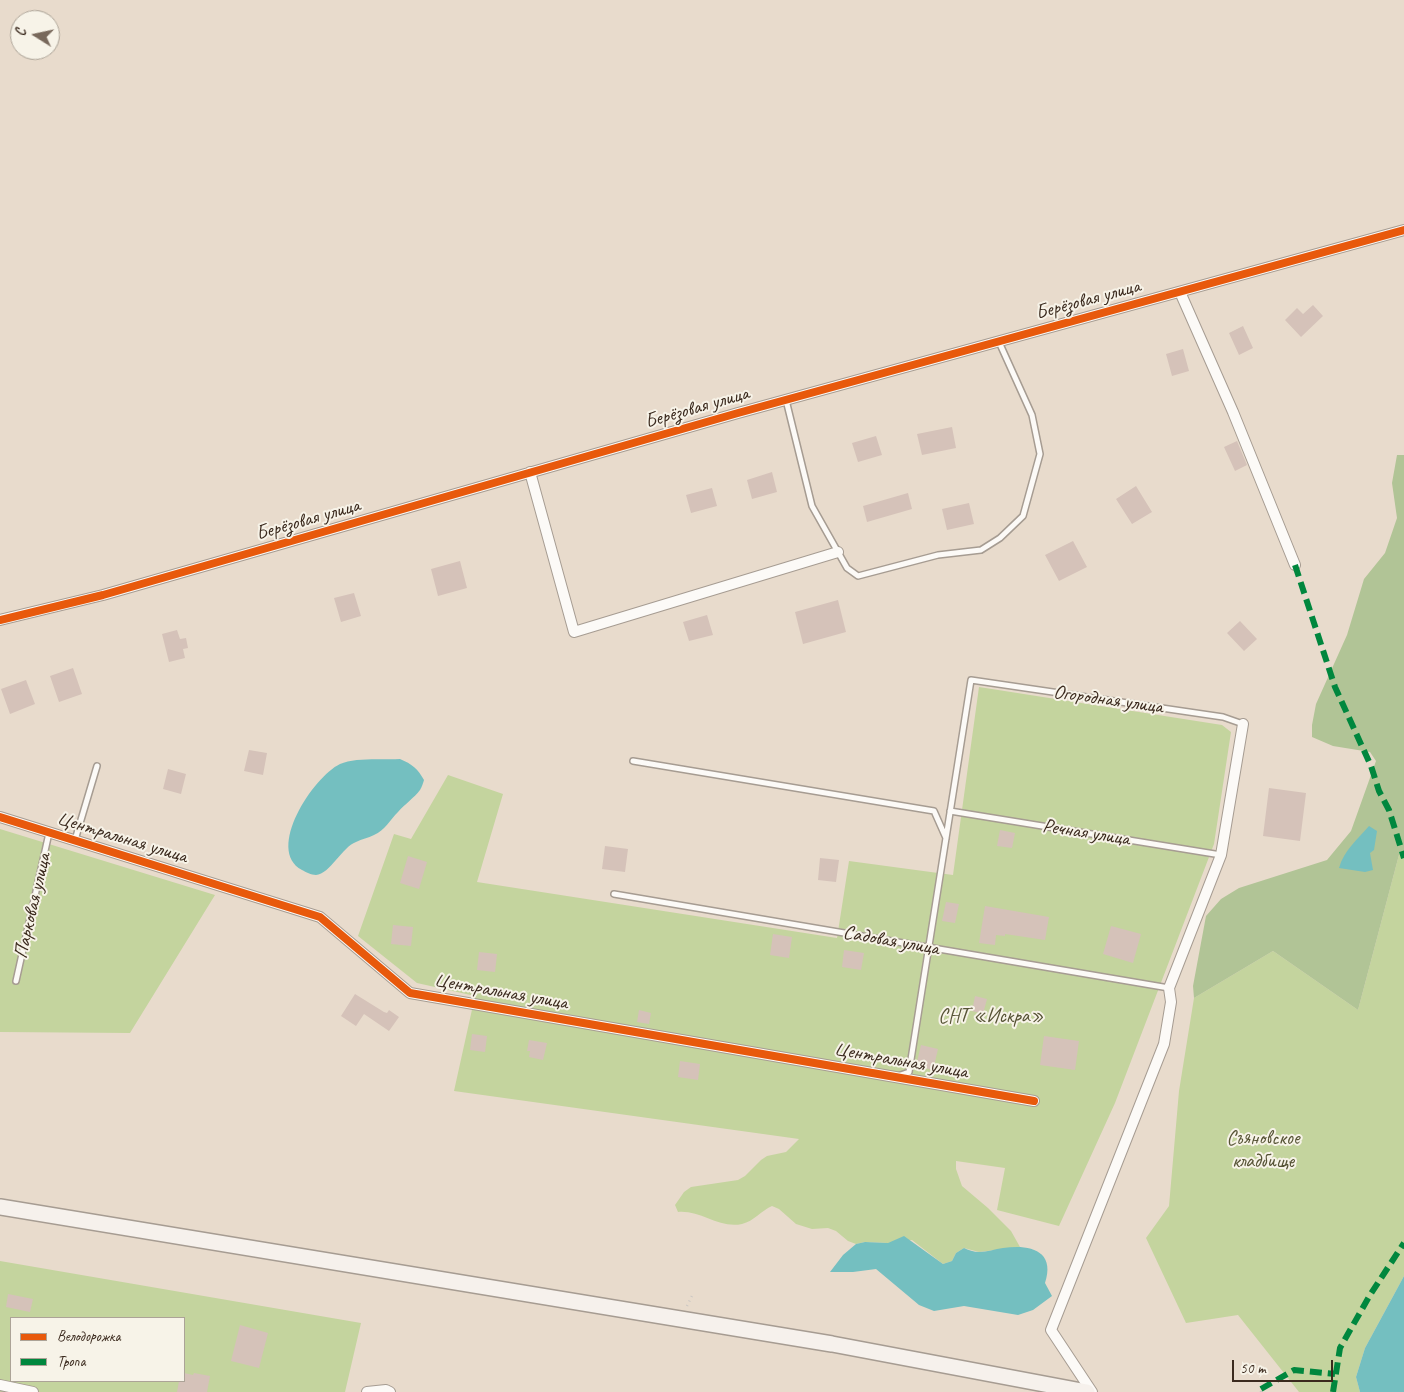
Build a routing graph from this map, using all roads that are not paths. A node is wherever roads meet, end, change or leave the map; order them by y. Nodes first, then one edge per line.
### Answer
1 (1404, 230) edge
2 (1180, 292) junction
3 (999, 341) junction
4 (786, 400) junction
5 (530, 472) junction
6 (838, 552) junction
7 (1295, 565) dead end
8 (0, 620) edge
9 (1243, 724) joint
10 (633, 761) dead end
11 (97, 766) dead end
12 (950, 811) junction
13 (0, 817) edge
14 (49, 832) junction
15 (946, 838) junction
16 (75, 840) junction
17 (1221, 855) junction
18 (614, 894) dead end
19 (929, 947) junction
20 (16, 981) dead end
21 (1169, 988) junction
22 (895, 1077) junction
23 (1034, 1101) dead end
24 (0, 1207) edge
25 (0, 1385) edge
26 (33, 1392) edge
27 (367, 1392) edge
28 (390, 1392) edge
29 (1087, 1392) edge
30 (1092, 1392) edge

1 - 2 street, Берёзовая улица
2 - 3 street, Берёзовая улица
2 - 7 street
3 - 4 street, Берёзовая улица
3 - 6 lane
4 - 5 street, Берёзовая улица
4 - 6 lane
5 - 6 street
5 - 8 street, Берёзовая улица
9 - 12 lane, Огородная улица
9 - 17 street
10 - 15 lane
11 - 16 lane
12 - 15 lane
12 - 17 lane, Речная улица
13 - 14 street, Центральная улица
14 - 16 street, Центральная улица
14 - 20 lane, Парковая улица
15 - 19 lane
16 - 22 street, Центральная улица
17 - 21 street
18 - 19 lane, Садовая улица
19 - 21 lane, Садовая улица
19 - 22 lane
21 - 30 street
22 - 23 street, Центральная улица
24 - 29 main road
25 - 26 street
27 - 28 street

